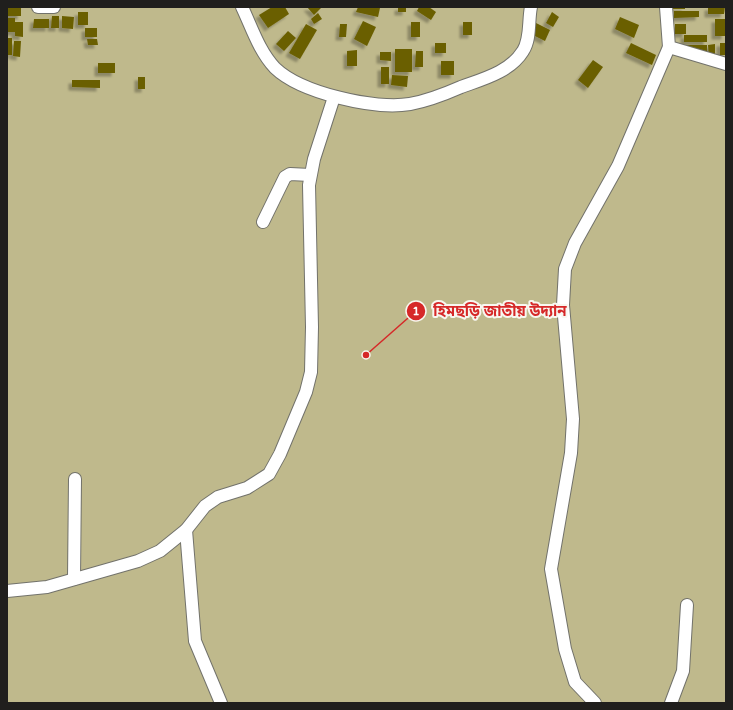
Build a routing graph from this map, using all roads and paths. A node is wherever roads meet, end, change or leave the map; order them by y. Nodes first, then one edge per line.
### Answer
1 (38, 7) edge
2 (54, 7) edge
3 (242, 7) edge
4 (531, 7) edge
5 (666, 7) edge
6 (669, 47) junction
7 (726, 64) edge
8 (334, 97) junction
9 (310, 175) junction
10 (263, 222) dead end
11 (75, 479) dead end
12 (186, 530) junction
13 (74, 579) junction
14 (7, 591) edge
15 (687, 605) dead end
16 (221, 703) edge
17 (595, 703) edge
18 (671, 703) edge

1 - 2 street
3 - 8 street
4 - 8 street
5 - 6 street
6 - 7 street
6 - 17 street
8 - 9 street
9 - 10 street
9 - 12 street
11 - 13 street
12 - 13 street
12 - 16 street
13 - 14 street
15 - 18 street

